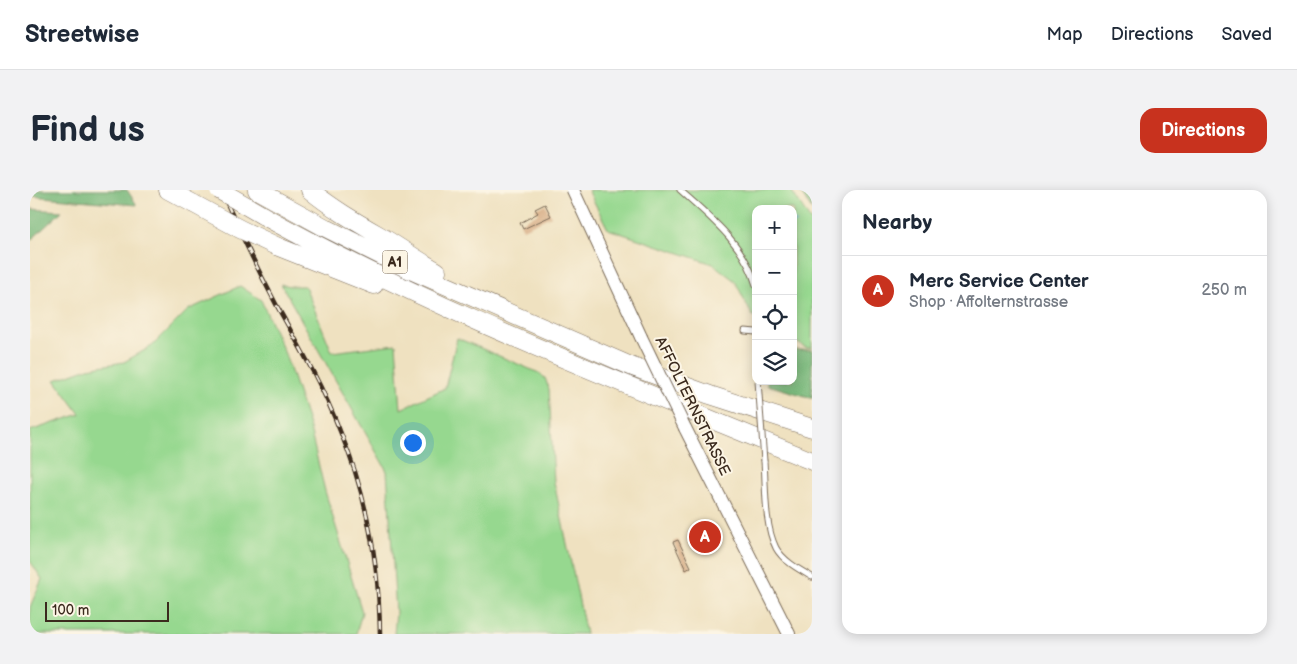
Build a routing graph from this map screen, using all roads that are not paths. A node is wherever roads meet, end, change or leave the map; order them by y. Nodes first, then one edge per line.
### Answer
1 (168, 190) edge
2 (219, 190) edge
3 (256, 190) edge
4 (310, 190) edge
5 (573, 190) edge
6 (680, 190) edge
7 (752, 276) edge
8 (441, 304) junction
9 (538, 326) junction
10 (745, 331) dead end
11 (752, 332) edge
12 (758, 385) edge
13 (812, 428) edge
14 (812, 461) edge
15 (812, 577) edge
16 (790, 634) edge

1 - 8 highway, bridge
2 - 8 highway, A1, bridge
3 - 9 highway, A1
4 - 9 highway
5 - 16 street, AFFOLTERNSTRASSE, bridge
6 - 7 lane
8 - 14 highway, A1
9 - 13 highway, A1
10 - 11 lane
12 - 15 lane, bridge

